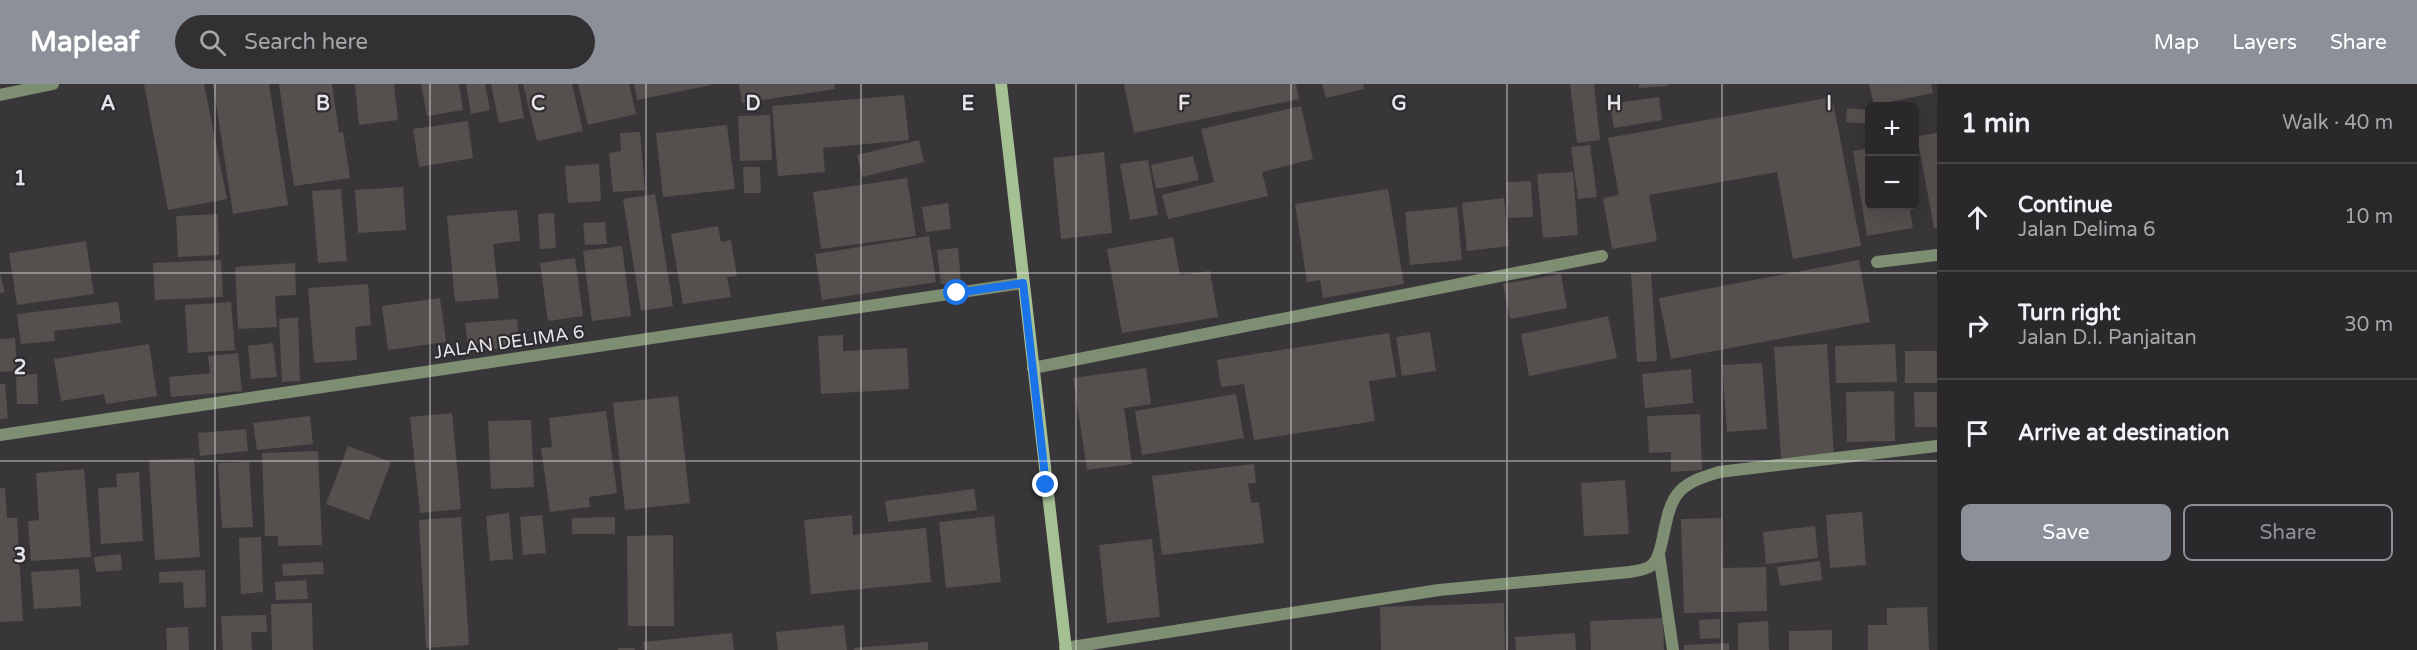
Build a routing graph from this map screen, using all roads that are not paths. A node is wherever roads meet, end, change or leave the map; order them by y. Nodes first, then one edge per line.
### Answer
1 (53, 84) edge
2 (1001, 84) edge
3 (0, 95) edge
4 (1937, 255) edge
5 (1602, 256) dead end
6 (1877, 262) dead end
7 (1023, 283) junction
8 (1033, 368) junction
9 (0, 435) edge
10 (1937, 446) edge
11 (1659, 554) junction
12 (1066, 649) edge
13 (1673, 650) edge

1 - 3 street
2 - 7 street
4 - 6 street
5 - 8 street
7 - 8 street
7 - 9 street, JALAN DELIMA 6
8 - 12 street
10 - 11 street
11 - 12 street
11 - 13 street

